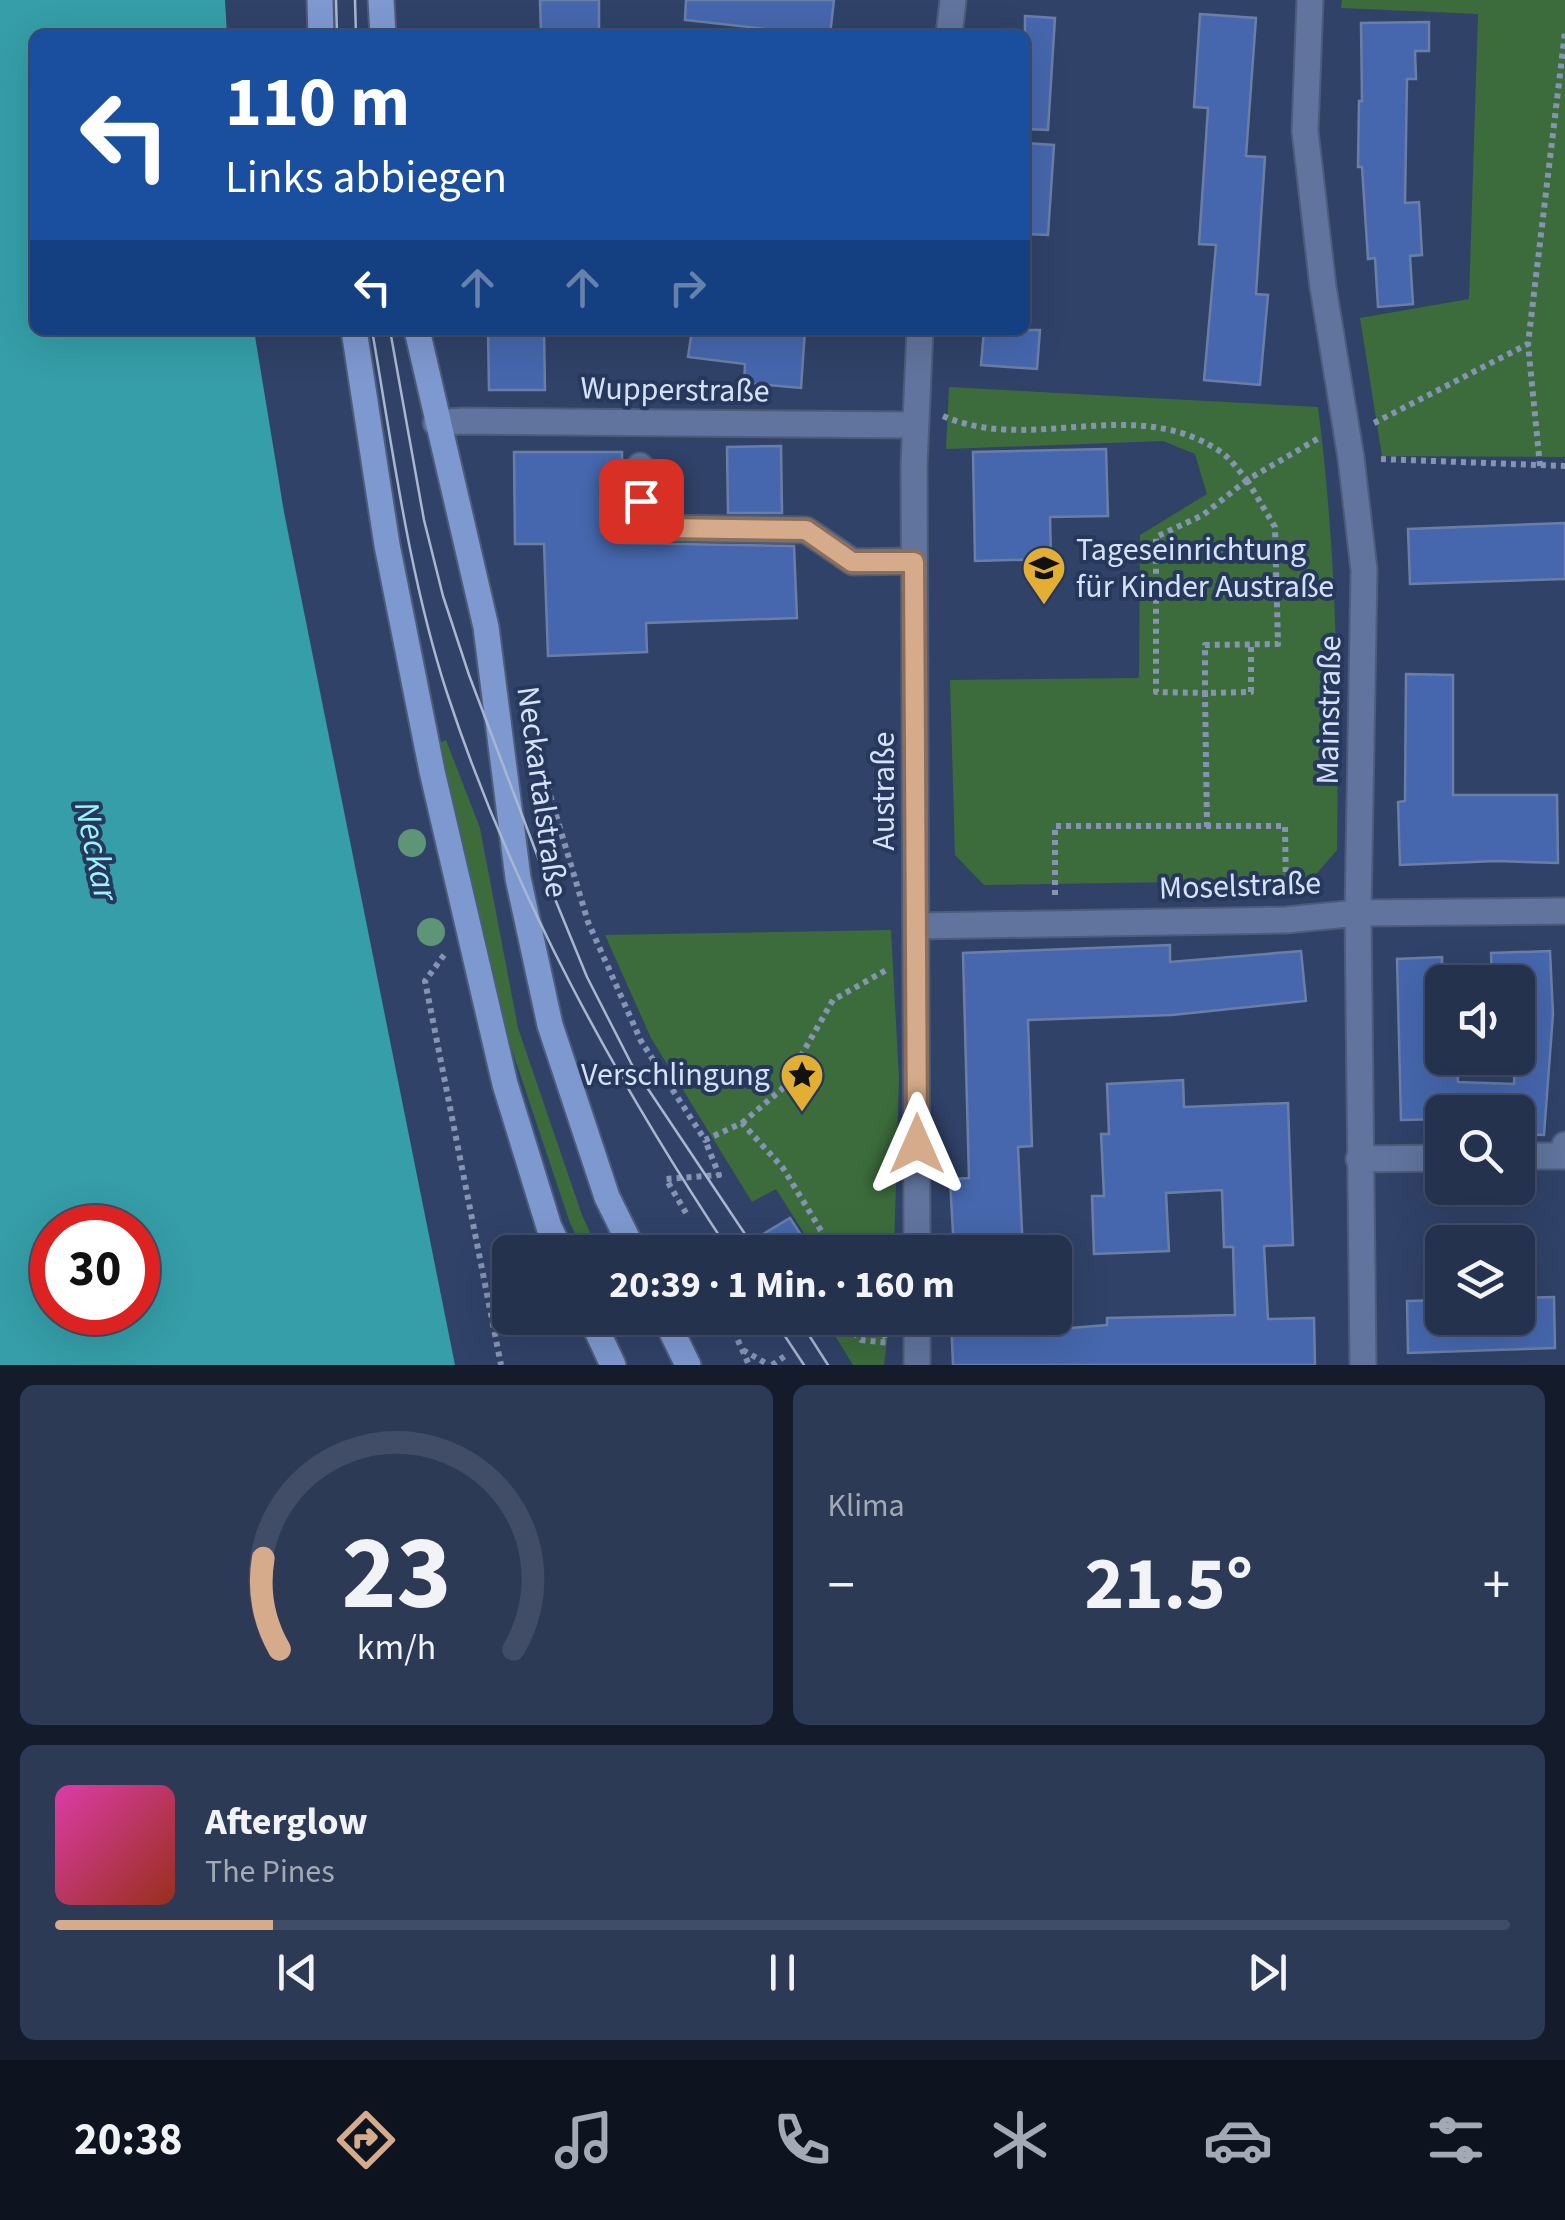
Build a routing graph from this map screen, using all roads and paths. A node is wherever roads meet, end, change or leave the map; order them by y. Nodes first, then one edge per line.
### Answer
1 (320, 0) edge
2 (381, 0) edge
3 (952, 0) edge
4 (1310, 0) edge
5 (322, 30) edge
6 (382, 30) edge
7 (949, 30) edge
8 (1565, 32) edge
9 (355, 335) edge
10 (418, 335) edge
11 (920, 335) edge
12 (1528, 344) junction
13 (925, 419) junction
14 (436, 423) junction
15 (1346, 425) junction
16 (1351, 458) junction
17 (640, 466) dead end
18 (1540, 466) junction
19 (1565, 466) edge
20 (1247, 480) junction
21 (914, 562) junction
22 (1251, 644) junction
23 (1205, 693) junction
24 (532, 732) dead end
25 (1207, 827) junction
26 (1286, 878) dead end
27 (1565, 911) edge
28 (1358, 913) junction
29 (1055, 924) junction
30 (917, 926) junction
31 (453, 942) dead end
32 (742, 1123) junction
33 (705, 1140) junction
34 (1565, 1146) edge
35 (1535, 1156) edge
36 (1425, 1158) edge
37 (1358, 1160) junction
38 (719, 1175) junction
39 (727, 1187) dead end
40 (686, 1214) dead end
41 (552, 1235) edge
42 (626, 1235) edge
43 (824, 1235) edge
44 (918, 1235) edge
45 (599, 1335) edge
46 (673, 1335) edge
47 (735, 1335) edge
48 (857, 1335) edge
49 (918, 1335) edge
50 (889, 1343) dead end
51 (742, 1350) junction
52 (788, 1354) dead end
53 (500, 1365) edge
54 (612, 1365) edge
55 (688, 1365) edge
56 (749, 1365) edge
57 (771, 1365) edge
58 (918, 1365) edge
59 (1363, 1365) edge

1 - 5 main road
2 - 6 main road
3 - 7 street
4 - 15 street, Mainstraße
8 - 12 path
9 - 41 main road
10 - 14 main road, Neckartalstraße
11 - 13 street, Austraße
12 - 15 path
12 - 18 path
13 - 14 street, Wupperstraße
13 - 20 path
13 - 21 street, Austraße
14 - 42 main road, Neckartalstraße
15 - 16 street, Mainstraße
15 - 20 path
16 - 18 path
16 - 28 street, Mainstraße
17 - 21 street
18 - 19 path
20 - 22 path
20 - 23 path
21 - 30 street, Austraße
22 - 23 path
22 - 23 path
23 - 25 path
24 - 33 path
25 - 26 path
25 - 29 path
27 - 28 street, Moselstraße
28 - 29 street, Moselstraße
28 - 37 street, Mainstraße
29 - 30 street, Moselstraße
30 - 32 path
30 - 44 street, Austraße
31 - 53 path
32 - 33 path
32 - 43 path
33 - 38 path
34 - 35 street
36 - 37 street
37 - 59 street, Mainstraße
38 - 39 path
38 - 40 path
45 - 54 main road
46 - 55 main road
47 - 51 path
48 - 50 path
49 - 58 street
51 - 56 path
51 - 57 path
52 - 57 path

